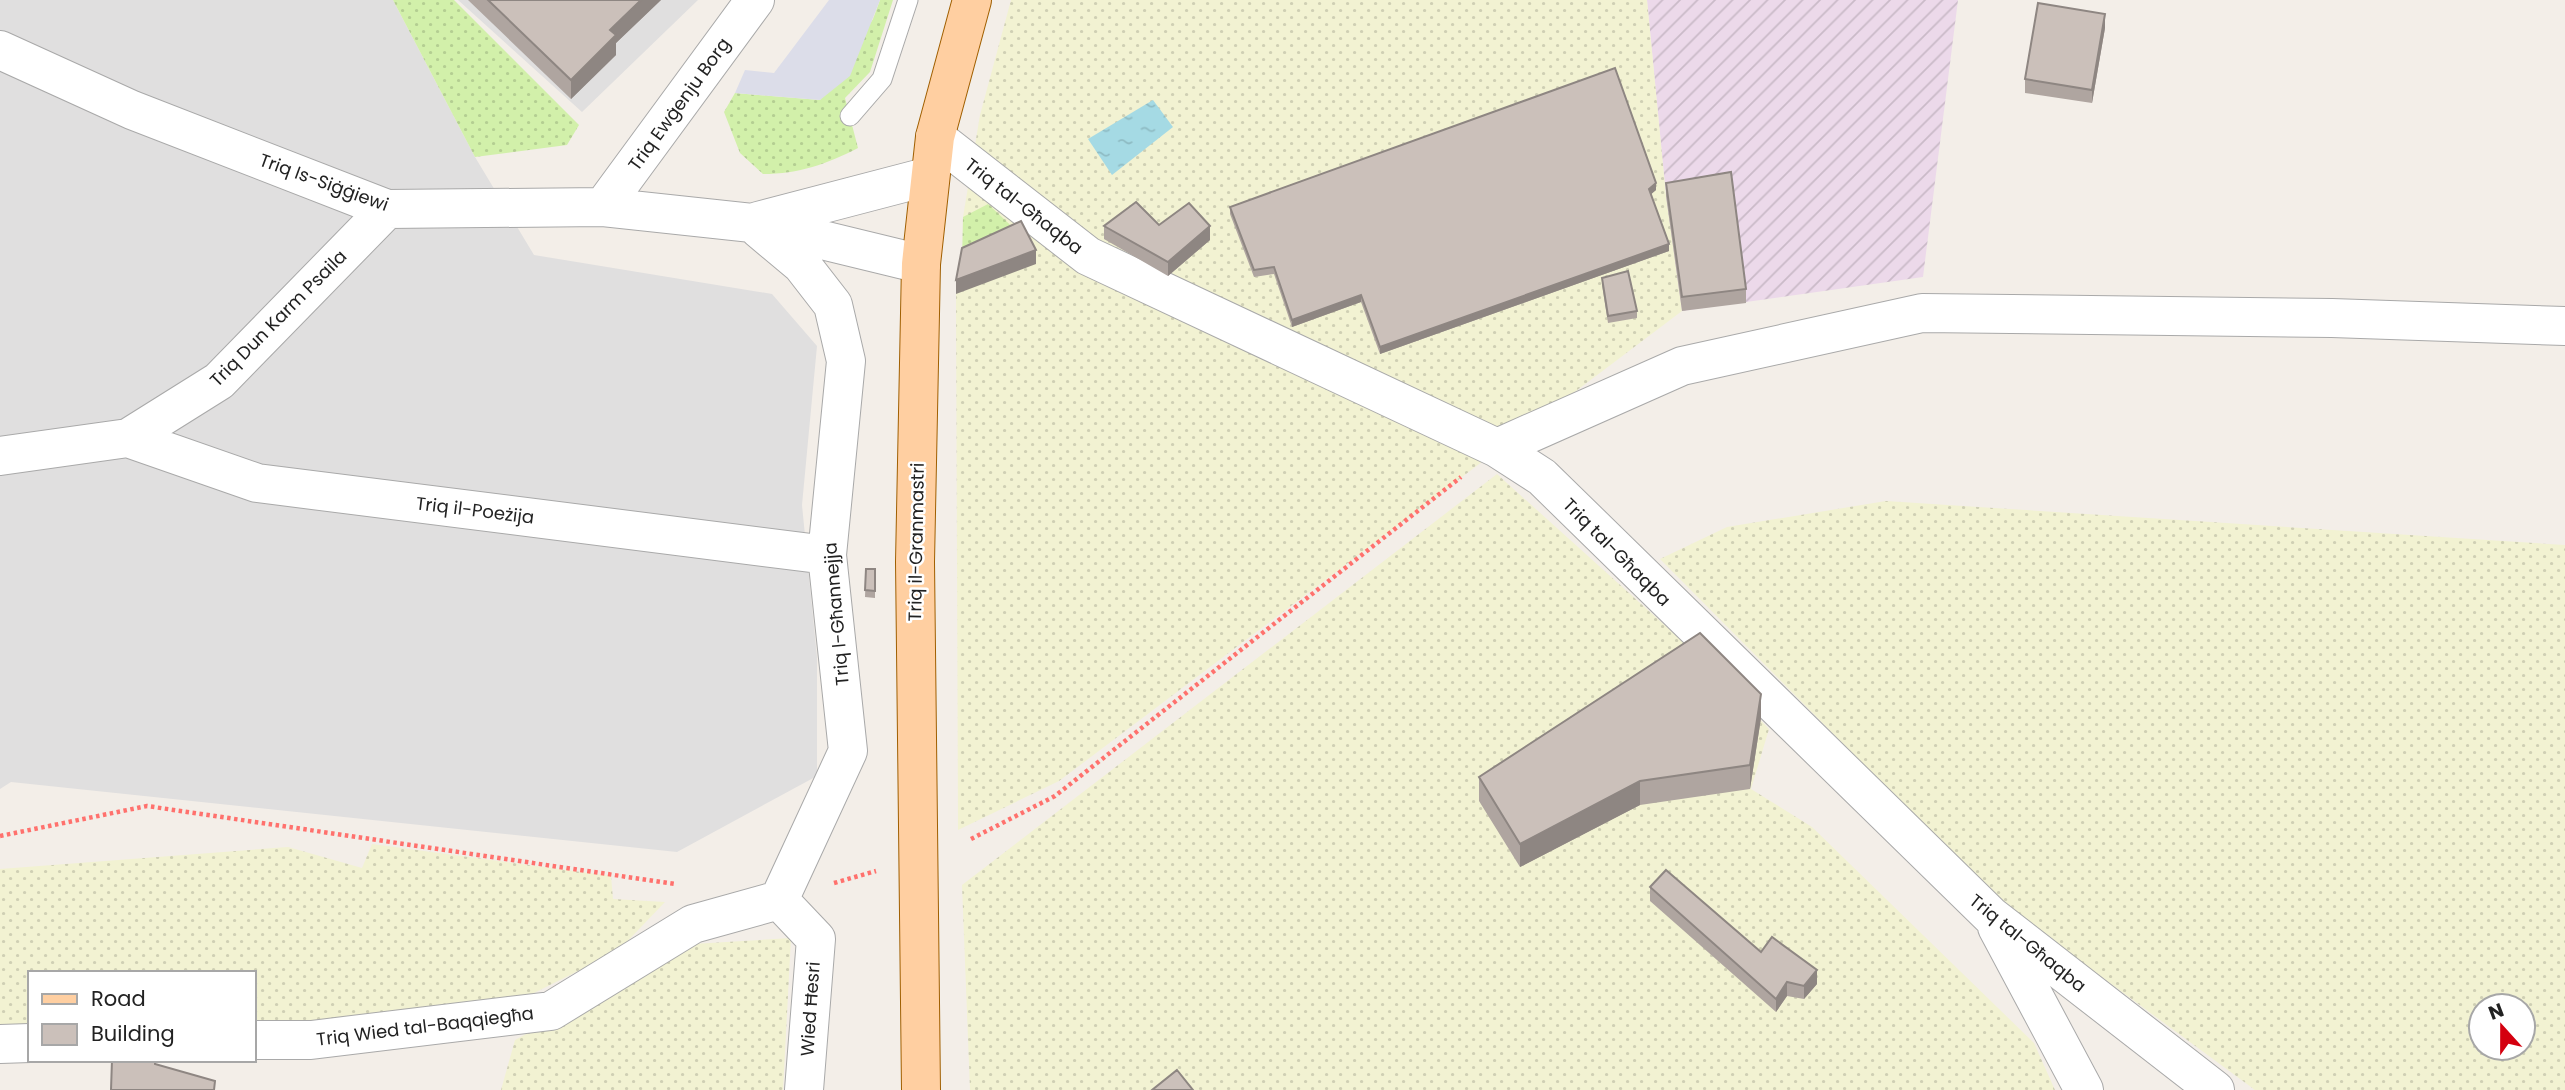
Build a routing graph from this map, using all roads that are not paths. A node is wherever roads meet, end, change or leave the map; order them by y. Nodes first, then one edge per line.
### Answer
1 (755, 0) edge
2 (908, 0) edge
3 (972, 0) edge
4 (0, 50) edge
5 (850, 116) dead end
6 (935, 137) junction
7 (930, 176) junction
8 (603, 208) junction
9 (387, 209) junction
10 (752, 223) junction
11 (921, 264) junction
12 (2565, 326) edge
13 (128, 438) junction
14 (1497, 449) junction
15 (0, 456) edge
16 (827, 555) junction
17 (779, 900) junction
18 (1991, 916) junction
19 (256, 1040) edge
20 (28, 1043) edge
21 (0, 1044) edge
22 (804, 1090) edge
23 (921, 1090) edge
24 (2084, 1090) edge
25 (2215, 1090) edge

1 - 8 street, Triq Ewġenju Borg
2 - 5 lane
3 - 6 main road, Triq il-Granmastri
4 - 9 street, Triq Is-Siġġiewi
6 - 7 main road, Triq il-Granmastri
6 - 14 street, Triq tal-Għaqba
7 - 10 street, Triq Is-Siġġiewi
7 - 11 main road, Triq il-Granmastri
8 - 9 street, Triq Is-Siġġiewi
8 - 10 street, Triq Is-Siġġiewi
9 - 13 street, Triq Dun Karm Psaila
10 - 11 street, Triq Is-Siġġiewi
10 - 16 street, Triq l-Għannejja
11 - 23 main road, Triq il-Granmastri
12 - 14 street
13 - 15 street, Triq Dun Karm Psaila
13 - 16 street, Triq il-Poeżija
14 - 18 street, Triq tal-Għaqba
16 - 17 street, Triq l-Għannejja
17 - 19 street, Triq Wied tal-Baqqiegħa
17 - 22 street, Wied Ħesri
18 - 24 street
18 - 25 street, Triq tal-Għaqba
20 - 21 street

